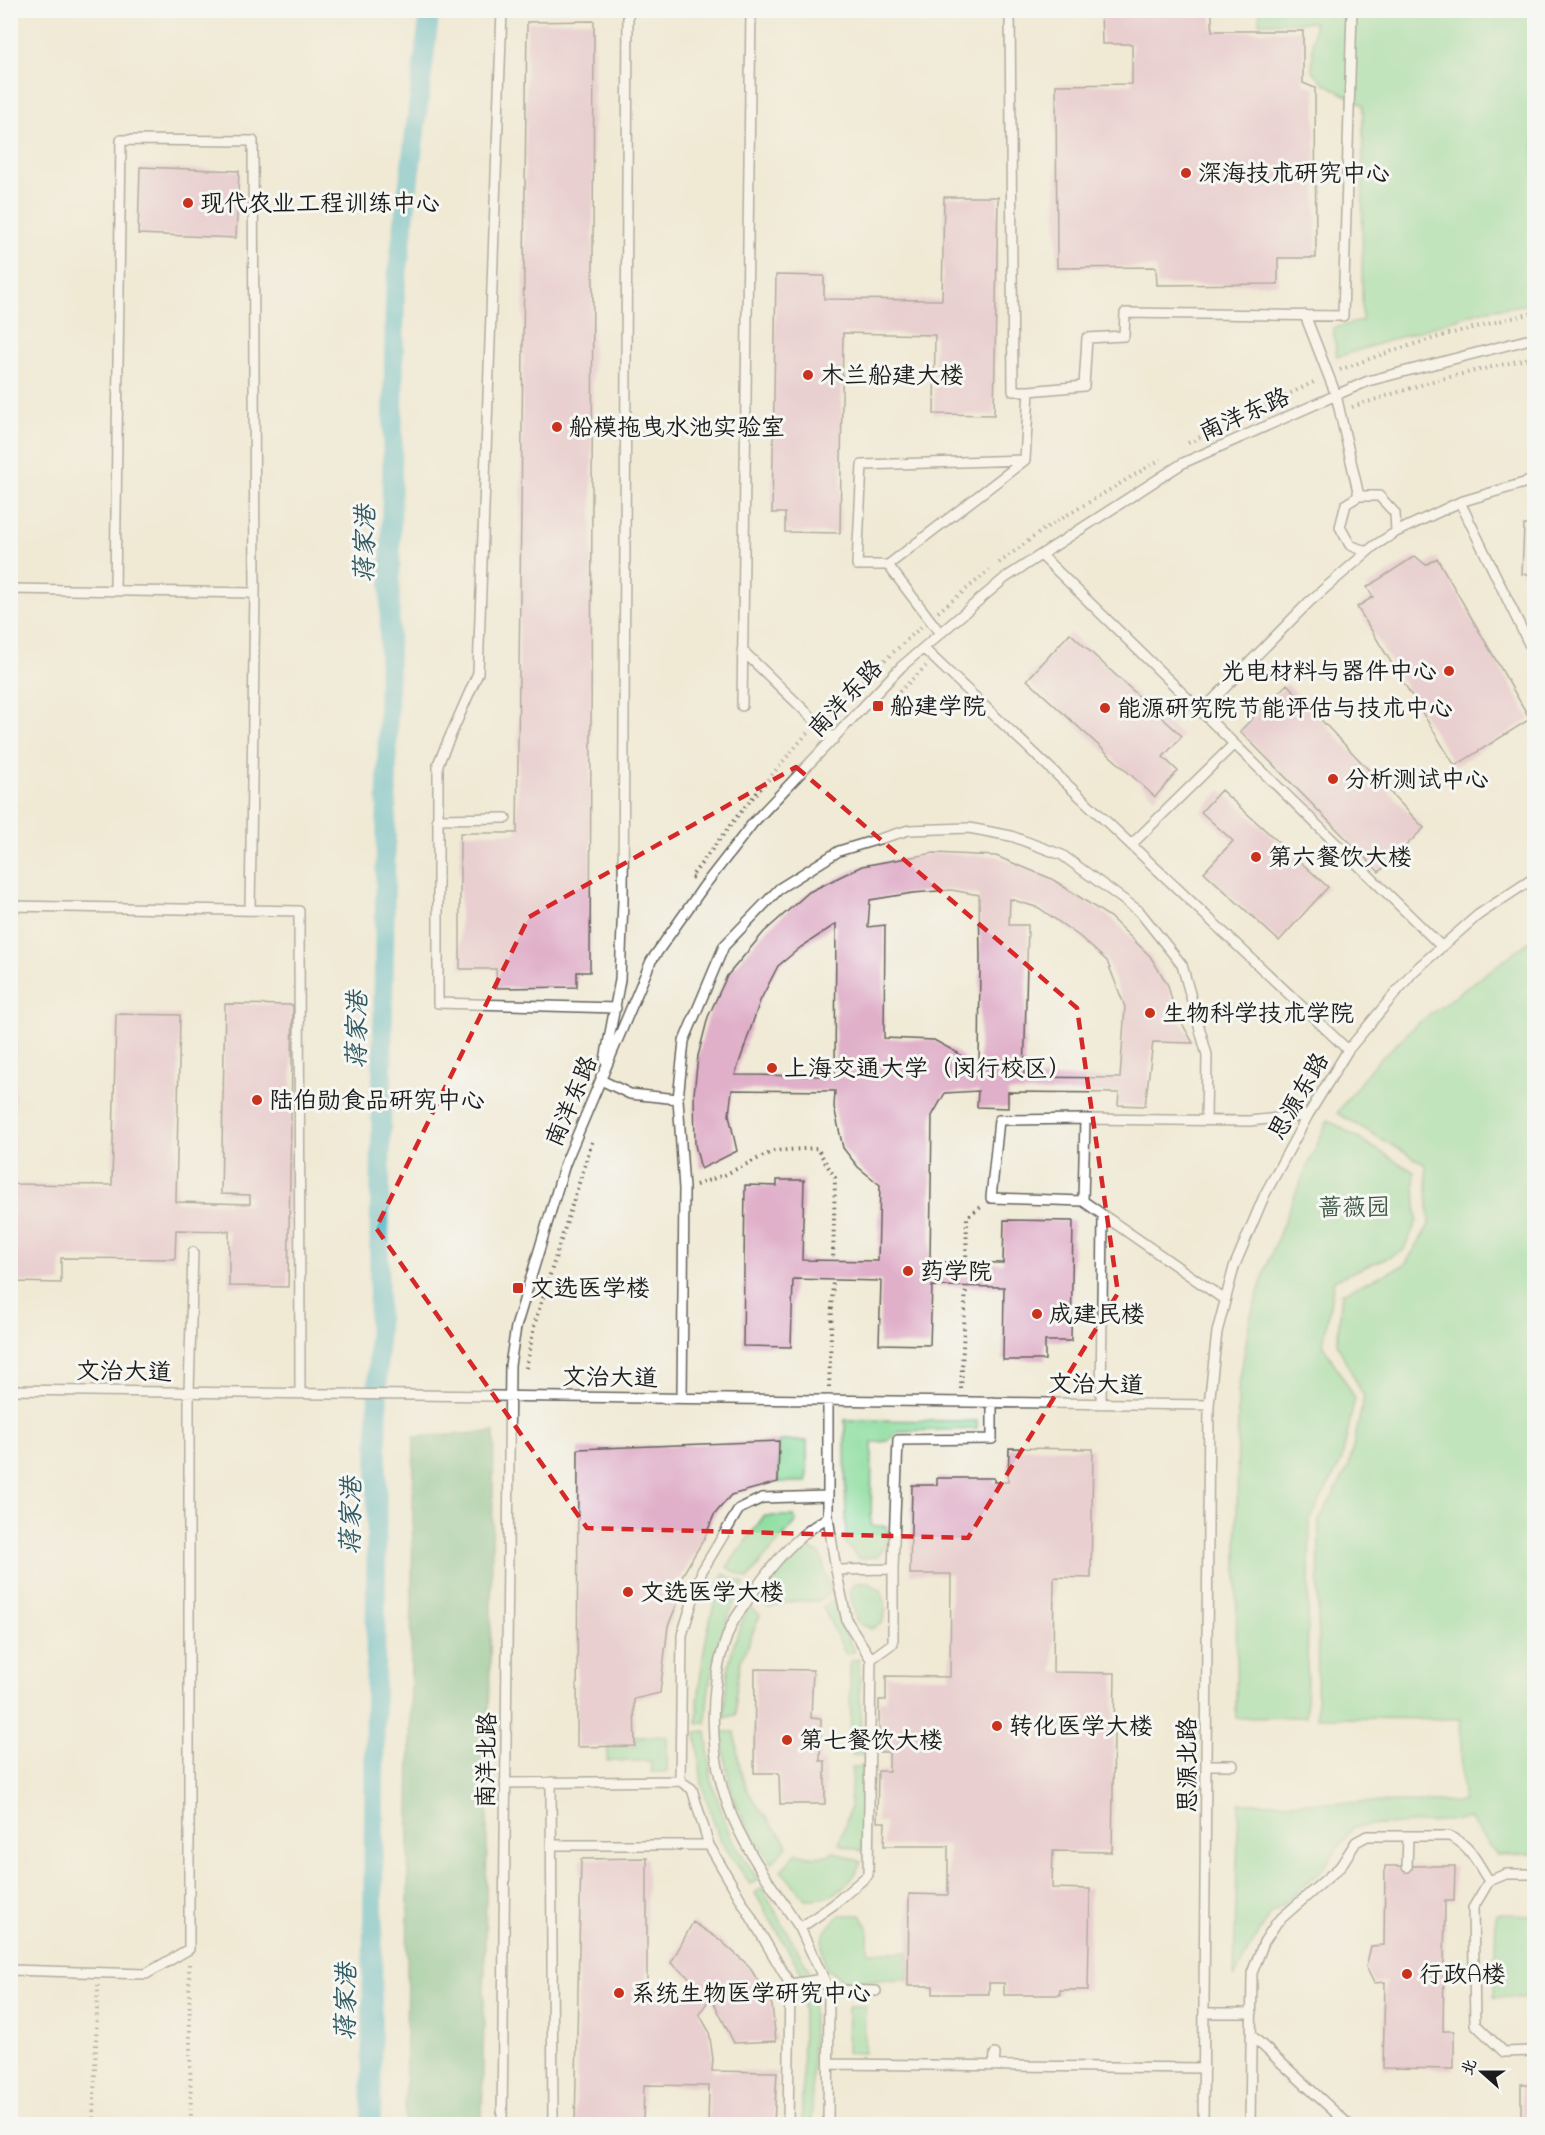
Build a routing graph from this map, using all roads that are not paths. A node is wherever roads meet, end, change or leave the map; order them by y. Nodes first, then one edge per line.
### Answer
1 (502, 10) edge
2 (628, 10) edge
3 (751, 10) edge
4 (1010, 10) edge
5 (1352, 10) edge
6 (1305, 315) junction
7 (1534, 338) edge
8 (1029, 391) junction
9 (1336, 395) junction
10 (1025, 460) junction
11 (1534, 480) edge
12 (1359, 496) junction
13 (1460, 502) junction
14 (1396, 532) junction
15 (1366, 552) junction
16 (1041, 555) junction
17 (888, 565) junction
18 (10, 589) edge
19 (114, 590) junction
20 (255, 593) junction
21 (940, 633) junction
22 (1529, 644) dead end
23 (923, 648) junction
24 (742, 650) junction
25 (742, 706) dead end
26 (1201, 712) junction
27 (834, 739) junction
28 (1234, 744) junction
29 (506, 818) dead end
30 (437, 819) junction
31 (1131, 845) junction
32 (1534, 878) edge
33 (10, 906) edge
34 (250, 909) junction
35 (1442, 948) junction
36 (616, 1008) junction
37 (1348, 1050) junction
38 (601, 1080) junction
39 (678, 1098) junction
40 (1308, 1115) junction
41 (1086, 1119) junction
42 (1206, 1120) junction
43 (1083, 1201) junction
44 (1103, 1215) junction
45 (193, 1252) dead end
46 (1226, 1300) junction
47 (10, 1390) edge
48 (189, 1392) junction
49 (300, 1393) junction
50 (509, 1395) junction
51 (682, 1398) junction
52 (828, 1400) junction
53 (992, 1402) junction
54 (1101, 1404) junction
55 (1209, 1405) junction
56 (828, 1496) junction
57 (828, 1517) junction
58 (893, 1569) junction
59 (836, 1570) junction
60 (871, 1659) junction
61 (1206, 1765) junction
62 (1233, 1765) dead end
63 (680, 1781) junction
64 (550, 1782) junction
65 (505, 1783) junction
66 (1408, 1836) junction
67 (551, 1845) junction
68 (709, 1845) junction
69 (1407, 1867) dead end
70 (1534, 1874) edge
71 (1489, 1881) junction
72 (800, 1928) junction
73 (10, 1970) edge
74 (823, 1979) junction
75 (790, 1984) junction
76 (829, 1990) junction
77 (876, 1991) dead end
78 (1204, 2013) junction
79 (1252, 2013) junction
80 (1251, 2035) junction
81 (1534, 2050) edge
82 (995, 2054) dead end
83 (829, 2064) junction
84 (994, 2066) junction
85 (1204, 2068) junction
86 (502, 2124) edge
87 (553, 2124) edge
88 (788, 2124) edge
89 (828, 2124) edge
90 (1203, 2124) edge
91 (1250, 2124) edge
92 (1348, 2124) edge

1 - 30 lane
2 - 36 lane
3 - 24 lane
4 - 8 lane
5 - 6 lane
6 - 8 lane
6 - 9 lane
7 - 9 lane, 南洋东路
8 - 10 lane
9 - 12 lane
9 - 16 lane, 南洋东路
10 - 17 lane
10 - 17 lane
11 - 13 lane
12 - 14 lane
12 - 15 lane
13 - 14 lane
13 - 22 lane
14 - 15 lane
15 - 26 lane
16 - 21 lane, 南洋东路
16 - 26 lane
17 - 21 lane
18 - 19 lane
19 - 20 lane
19 - 20 lane
20 - 34 lane
21 - 23 lane, 南洋东路
23 - 27 lane, 南洋东路
23 - 31 lane
24 - 25 lane
24 - 27 lane
26 - 28 lane
27 - 38 lane, 南洋东路
28 - 31 lane
28 - 35 lane
29 - 30 lane
30 - 36 lane
31 - 37 lane
32 - 35 lane, 思源东路
33 - 34 lane
34 - 49 lane
35 - 37 lane, 思源东路
36 - 38 lane
37 - 40 lane, 思源东路
38 - 39 lane
38 - 50 lane, 南洋东路
39 - 42 lane
39 - 51 lane
40 - 42 lane
40 - 46 lane, 思源东路
41 - 42 lane
41 - 43 lane
41 - 43 lane
43 - 44 lane
44 - 46 lane
44 - 54 lane
45 - 48 lane
46 - 55 lane, 思源东路
47 - 48 lane, 文治大道
48 - 49 lane, 文治大道
48 - 73 lane
49 - 50 lane, 文治大道
50 - 51 lane, 文治大道
50 - 65 lane, 南洋北路
51 - 52 lane, 文治大道
52 - 53 lane, 文治大道
52 - 56 lane
53 - 54 lane, 文治大道
53 - 58 lane
54 - 55 lane, 文治大道
55 - 61 lane, 思源北路
56 - 57 lane
56 - 63 lane
57 - 59 lane
57 - 72 lane
58 - 59 lane
58 - 60 lane
59 - 60 lane
60 - 72 lane
61 - 62 lane
61 - 78 lane, 思源北路
63 - 64 lane
63 - 68 lane
64 - 65 lane
64 - 67 lane
65 - 86 lane, 南洋北路
66 - 69 lane
66 - 71 lane
66 - 79 lane
67 - 68 lane
67 - 87 lane
68 - 75 lane
70 - 71 lane
71 - 81 lane
72 - 74 lane
74 - 75 lane
74 - 76 lane
75 - 88 lane
76 - 77 lane
76 - 83 lane
78 - 79 lane
78 - 85 lane, 思源北路
79 - 80 lane
80 - 91 lane
80 - 92 lane
82 - 84 lane
83 - 84 lane
83 - 89 lane
84 - 85 lane
85 - 90 lane, 思源北路

